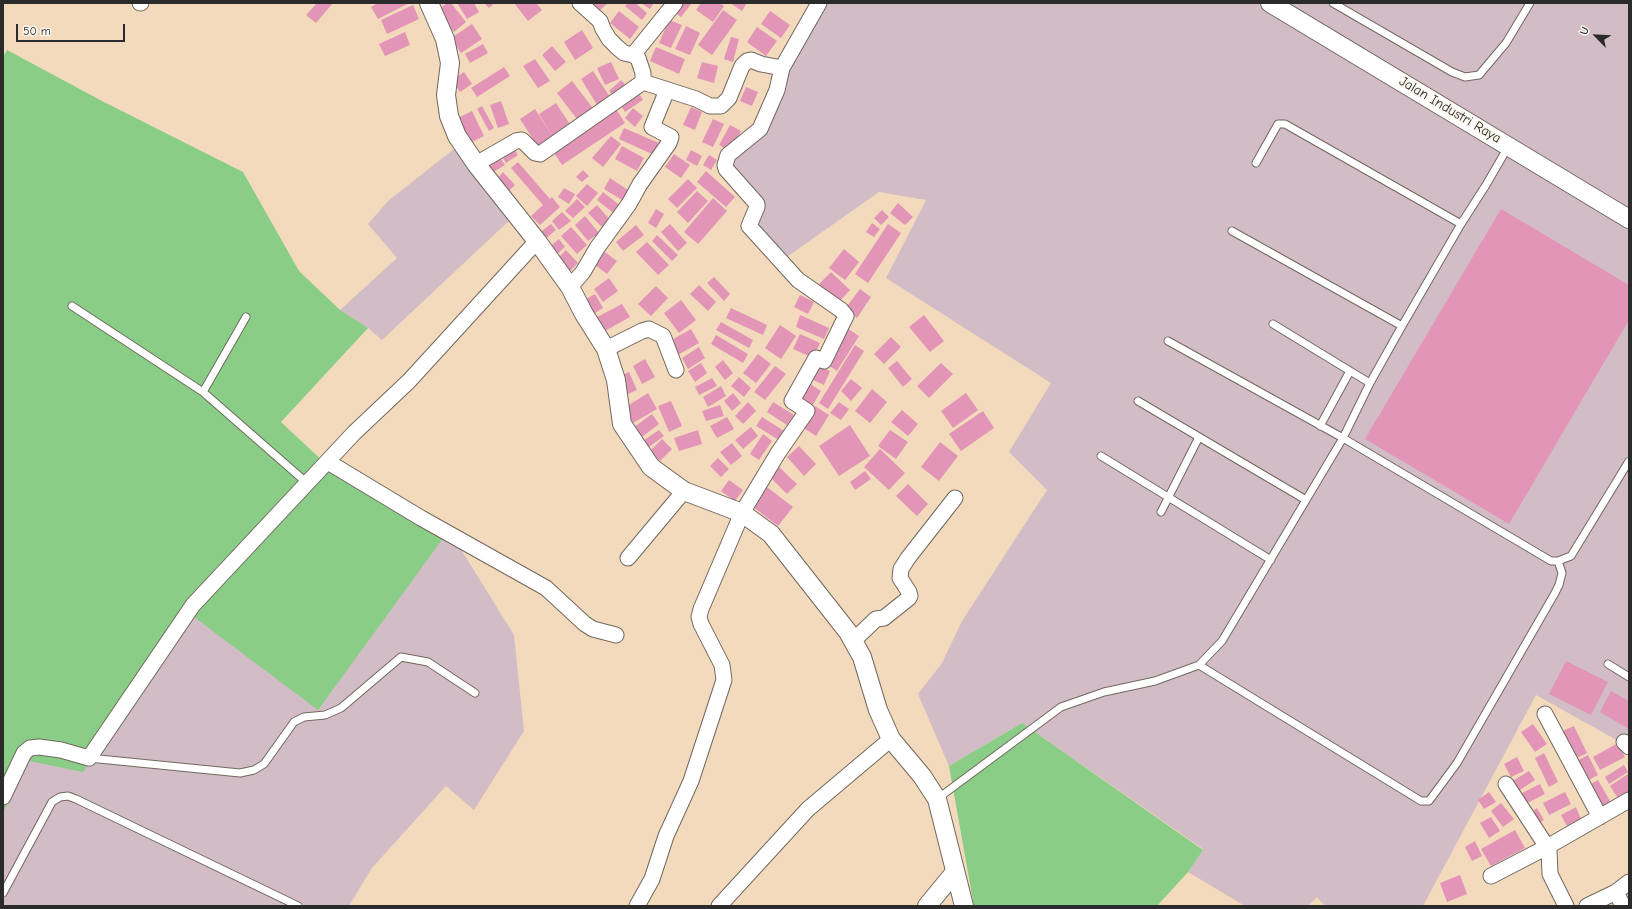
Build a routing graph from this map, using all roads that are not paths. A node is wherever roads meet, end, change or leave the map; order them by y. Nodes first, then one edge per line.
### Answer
1 (580, 3) edge
2 (675, 3) edge
3 (819, 3) edge
4 (1270, 3) edge
5 (1333, 3) edge
6 (1530, 3) edge
7 (431, 4) edge
8 (633, 55) junction
9 (782, 68) junction
10 (643, 82) junction
11 (666, 90) junction
12 (1509, 145) junction
13 (1256, 163) dead end
14 (476, 164) junction
15 (1629, 219) edge
16 (1461, 224) junction
17 (1232, 231) dead end
18 (537, 241) junction
19 (570, 287) junction
20 (72, 306) dead end
21 (246, 317) dead end
22 (1273, 324) dead end
23 (1402, 326) junction
24 (1168, 341) dead end
25 (606, 349) junction
26 (676, 370) dead end
27 (1350, 371) junction
28 (1370, 383) junction
29 (203, 392) junction
30 (1138, 401) dead end
31 (1320, 426) junction
32 (1199, 437) junction
33 (1342, 438) junction
34 (1101, 456) dead end
35 (1629, 461) edge
36 (328, 462) junction
37 (307, 483) junction
38 (684, 491) junction
39 (1170, 497) junction
40 (955, 498) dead end
41 (1306, 500) junction
42 (1161, 512) dead end
43 (742, 513) junction
44 (628, 558) dead end
45 (1271, 560) junction
46 (1558, 562) junction
47 (616, 635) dead end
48 (853, 640) junction
49 (1608, 664) dead end
50 (1199, 665) junction
51 (1629, 676) edge
52 (475, 693) dead end
53 (1545, 714) dead end
54 (891, 739) junction
55 (89, 758) junction
56 (1506, 784) dead end
57 (3, 797) edge
58 (937, 799) junction
59 (1629, 800) edge
60 (1600, 817) junction
61 (1547, 847) junction
62 (955, 872) junction
63 (1491, 876) dead end
64 (1629, 882) edge
65 (1616, 892) junction
66 (3, 893) edge
67 (298, 906) edge
68 (637, 906) edge
69 (719, 906) edge
70 (927, 906) edge
71 (964, 906) edge
72 (1566, 906) edge
73 (1587, 906) edge
74 (1623, 906) edge

1 - 8 street
2 - 8 street
3 - 9 street
4 - 12 street, Jalan Industri Raya
5 - 6 lane
7 - 14 street
8 - 10 street
9 - 11 street
9 - 43 street
10 - 11 street
10 - 14 street
11 - 19 street
12 - 15 street, Jalan Industri Raya
12 - 16 lane
13 - 16 lane
14 - 18 street
16 - 23 lane
17 - 23 lane
18 - 19 street
18 - 36 street
19 - 25 street
20 - 29 lane
21 - 29 lane
22 - 27 lane
23 - 28 lane
24 - 31 lane
25 - 26 street
25 - 38 street
27 - 28 lane
27 - 31 lane
28 - 33 lane
29 - 37 lane
30 - 32 lane
31 - 33 lane
32 - 39 lane
32 - 41 lane
33 - 41 lane
33 - 46 lane
34 - 39 lane
35 - 46 lane
36 - 37 street
36 - 47 street
37 - 55 street
38 - 43 street
38 - 44 street
39 - 42 lane
39 - 45 lane
40 - 48 street
41 - 45 lane
43 - 48 street
43 - 68 street
45 - 50 lane
46 - 50 lane
48 - 54 street
49 - 51 lane
50 - 58 lane
52 - 55 lane
53 - 60 street
54 - 58 street
54 - 69 street
55 - 57 street
56 - 61 street
58 - 62 street
59 - 60 street
60 - 61 street
61 - 63 street
61 - 72 street
62 - 70 street
62 - 71 street
64 - 65 street
65 - 73 street
65 - 74 street
66 - 67 lane

